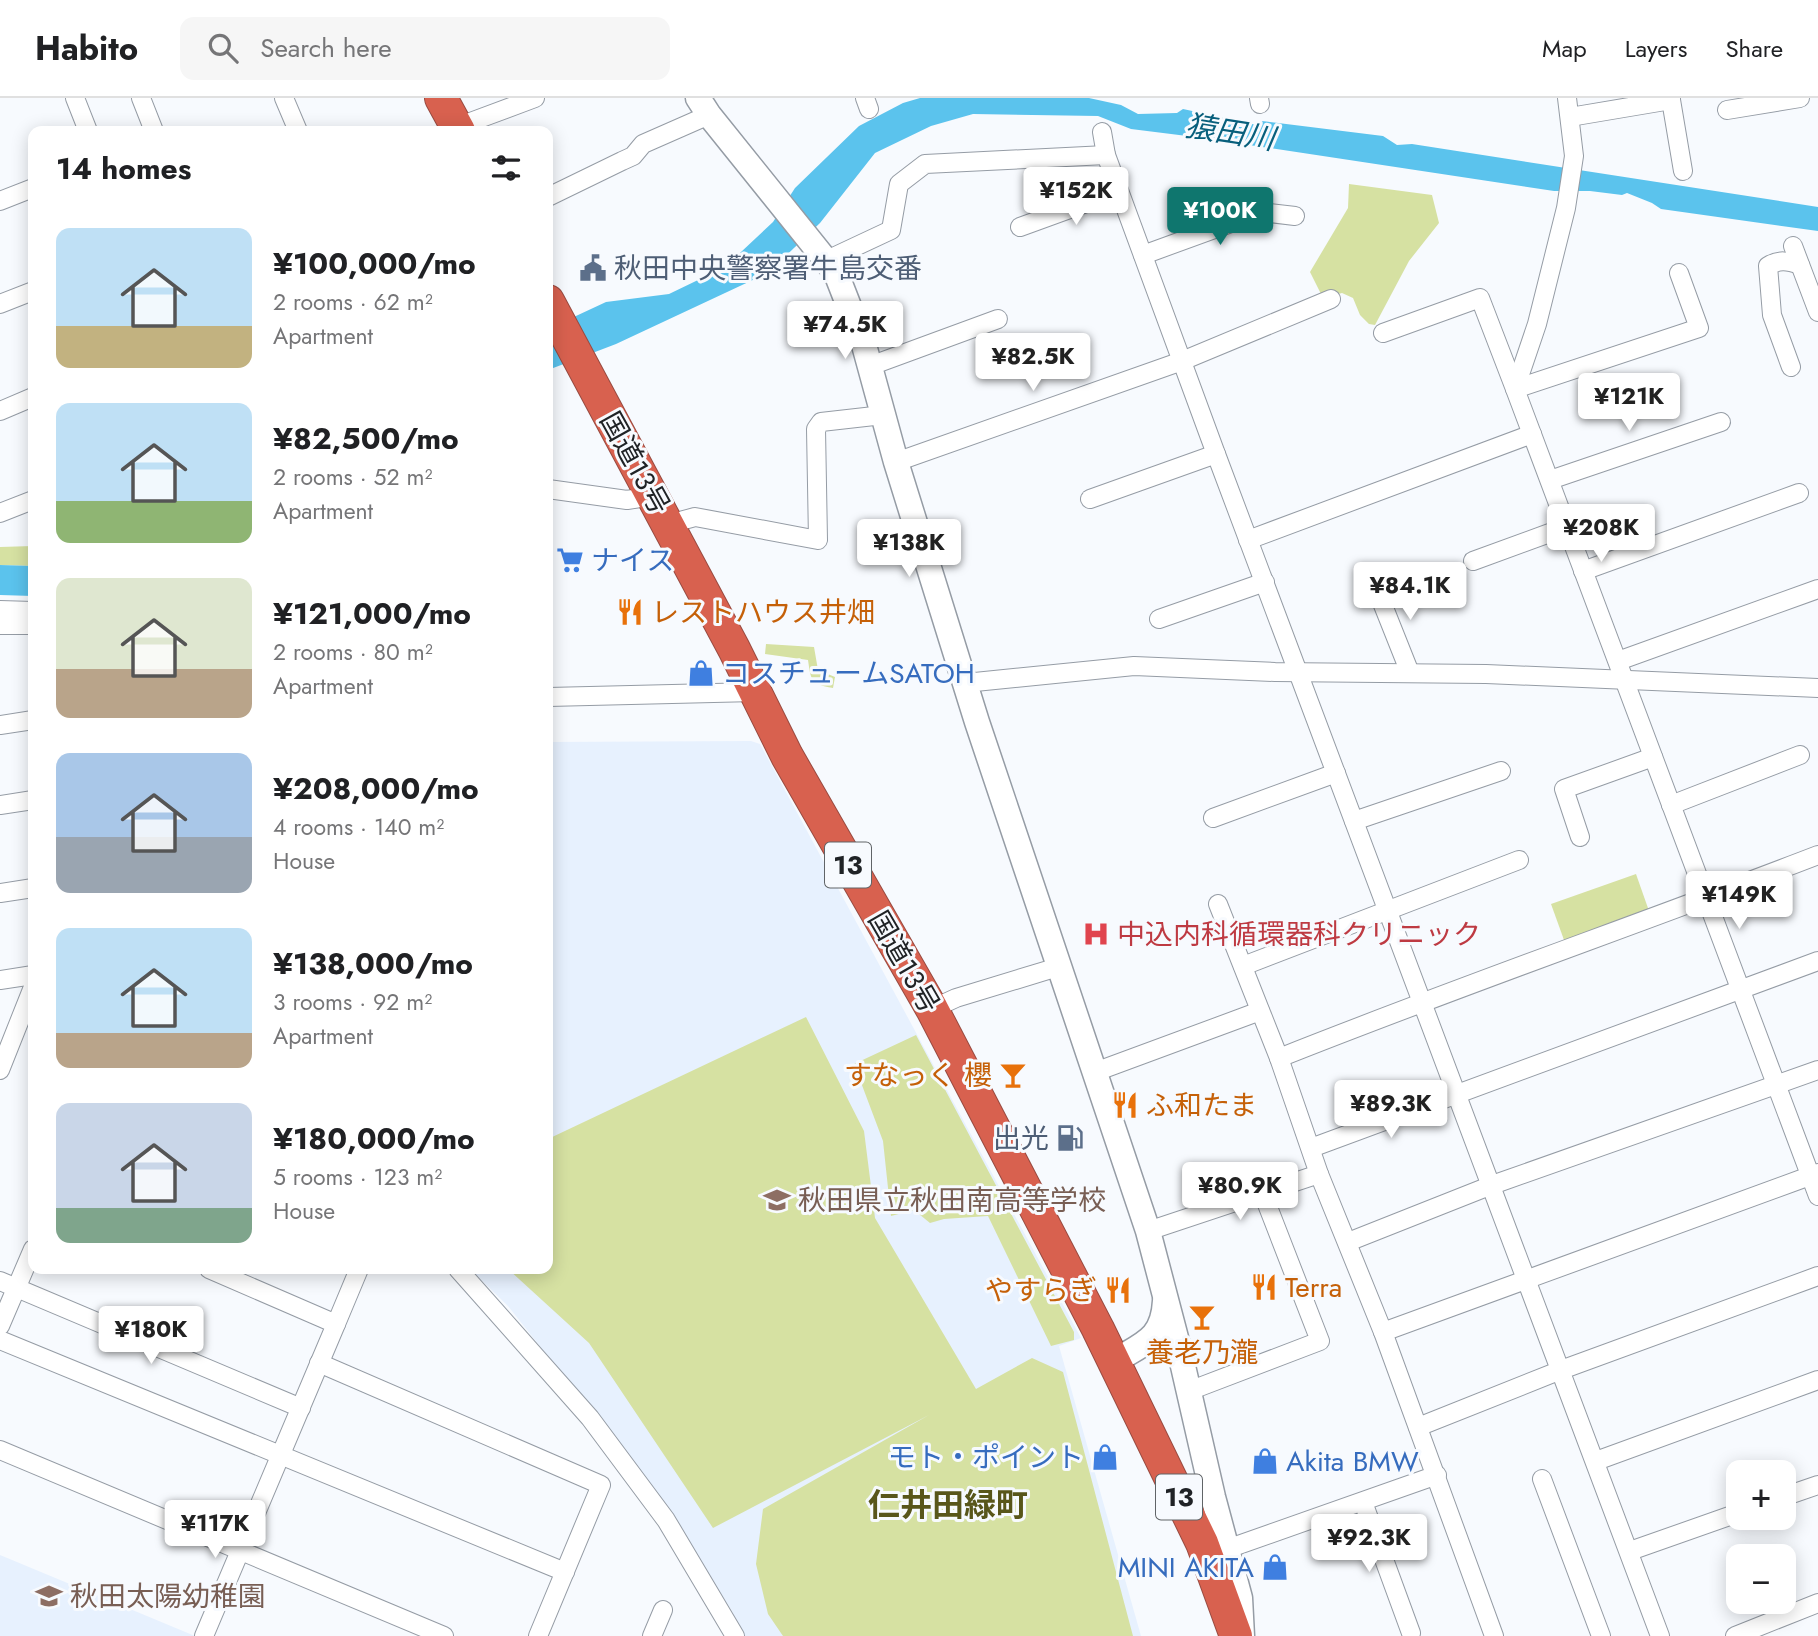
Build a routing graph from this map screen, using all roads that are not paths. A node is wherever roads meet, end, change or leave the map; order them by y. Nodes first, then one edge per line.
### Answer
1 (75, 98) edge
2 (141, 98) edge
3 (285, 98) edge
4 (442, 98) edge
5 (535, 98) edge
6 (1567, 98) edge
7 (1800, 98) edge
8 (1670, 99) edge
9 (704, 107) edge
10 (1727, 110) dead end
11 (1570, 117) junction
12 (86, 126) edge
13 (152, 126) edge
14 (296, 126) edge
15 (456, 126) edge
16 (465, 126) edge
17 (1102, 132) dead end
18 (1106, 155) junction
19 (1683, 171) dead end
20 (28, 190) edge
21 (1119, 191) junction
22 (553, 195) edge
23 (0, 201) edge
24 (1295, 216) dead end
25 (1020, 227) dead end
26 (1793, 246) dead end
27 (823, 254) junction
28 (1143, 255) junction
29 (1800, 265) junction
30 (1679, 273) dead end
31 (28, 293) edge
32 (1331, 299) dead end
33 (0, 304) edge
34 (553, 312) edge
35 (1818, 312) edge
36 (998, 319) dead end
37 (1383, 333) dead end
38 (1182, 361) junction
39 (870, 366) junction
40 (1791, 367) dead end
41 (1515, 389) junction
42 (28, 399) edge
43 (0, 411) edge
44 (883, 415) junction
45 (1721, 422) dead end
46 (1532, 434) junction
47 (1216, 454) junction
48 (896, 461) junction
49 (1550, 480) junction
50 (553, 490) edge
51 (1799, 493) dead end
52 (653, 496) junction
53 (1090, 499) dead end
54 (28, 502) edge
55 (0, 513) edge
56 (669, 524) junction
57 (1566, 527) junction
58 (1248, 540) junction
59 (1474, 561) dead end
60 (1583, 571) junction
61 (1265, 582) junction
62 (1375, 585) dead end
63 (1818, 589) edge
64 (0, 610) edge
65 (28, 611) edge
66 (1159, 619) dead end
67 (0, 625) edge
68 (28, 625) edge
69 (1618, 661) junction
70 (1298, 672) junction
71 (1410, 673) junction
72 (1624, 679) junction
73 (965, 683) junction
74 (1818, 688) edge
75 (755, 692) junction
76 (553, 697) edge
77 (28, 721) edge
78 (0, 725) edge
79 (1800, 755) dead end
80 (1653, 757) junction
81 (1500, 771) dead end
82 (1336, 773) junction
83 (28, 801) edge
84 (0, 805) edge
85 (1671, 805) junction
86 (1213, 818) dead end
87 (1354, 821) junction
88 (1580, 837) dead end
89 (1818, 855) edge
90 (1518, 860) dead end
91 (28, 889) edge
92 (0, 893) edge
93 (1706, 898) junction
94 (1218, 904) dead end
95 (1387, 909) junction
96 (1818, 961) edge
97 (1242, 966) junction
98 (1058, 967) junction
99 (28, 976) edge
100 (0, 980) edge
101 (1741, 990) junction
102 (28, 1000) edge
103 (1422, 1001) junction
104 (932, 1009) junction
105 (1260, 1011) junction
106 (1279, 1058) junction
107 (1, 1068) edge
108 (1818, 1070) edge
109 (1095, 1072) junction
110 (1777, 1086) junction
111 (1458, 1095) junction
112 (1311, 1148) junction
113 (1320, 1174) junction
114 (1814, 1175) edge
115 (1492, 1185) junction
116 (1263, 1194) junction
117 (1818, 1196) edge
118 (1148, 1231) junction
119 (1348, 1242) junction
120 (28, 1256) edge
121 (221, 1274) edge
122 (357, 1274) edge
123 (462, 1274) edge
124 (1818, 1276) edge
125 (1528, 1280) junction
126 (8, 1285) edge
127 (1166, 1301) junction
128 (336, 1324) junction
129 (0, 1326) edge
130 (1383, 1332) junction
131 (0, 1340) edge
132 (1115, 1361) junction
133 (319, 1363) junction
134 (1562, 1370) junction
135 (1818, 1380) edge
136 (1189, 1391) junction
137 (301, 1408) junction
138 (1418, 1427) junction
139 (0, 1450) edge
140 (280, 1457) junction
141 (1596, 1461) junction
142 (1437, 1475) junction
143 (1542, 1479) dead end
144 (1818, 1485) edge
145 (1796, 1493) edge
146 (1363, 1502) junction
147 (1726, 1517) edge
148 (1227, 1549) junction
149 (241, 1550) junction
150 (1630, 1551) junction
151 (565, 1572) junction
152 (1818, 1603) edge
153 (663, 1610) dead end
154 (1411, 1633) dead end
155 (209, 1635) edge
156 (444, 1636) edge
157 (538, 1636) edge
158 (652, 1636) edge
159 (735, 1636) edge
160 (1236, 1636) edge
161 (1242, 1636) edge
162 (1494, 1636) edge
163 (1601, 1636) edge
164 (1660, 1636) edge
165 (1735, 1636) edge

1 - 12 street
2 - 13 street
3 - 14 street
4 - 15 highway
5 - 16 street
6 - 11 street
7 - 10 street
8 - 11 street
8 - 19 street
9 - 22 street
9 - 27 street
11 - 41 street
17 - 18 street
18 - 21 street
18 - 27 street
20 - 23 street
21 - 25 street
21 - 28 street
24 - 28 street
26 - 29 street
27 - 39 street
28 - 38 street
29 - 35 street
29 - 40 street
30 - 41 street
31 - 33 street
32 - 38 street
34 - 52 highway, 国道13号 / 13
36 - 39 street
37 - 41 street
38 - 47 street
38 - 48 street
39 - 44 street
41 - 46 street
42 - 43 street
44 - 48 street
44 - 56 street
45 - 49 street
46 - 49 street
46 - 58 street
47 - 53 street
47 - 58 street
48 - 73 street
49 - 57 street
50 - 52 street
51 - 60 street
52 - 56 highway, 国道13号 / 13
54 - 55 street
56 - 75 highway, 国道13号 / 13
57 - 59 street
57 - 60 street
58 - 61 street
60 - 69 street
61 - 66 street
61 - 70 street
62 - 71 street
63 - 69 street
64 - 65 street
67 - 68 street
69 - 72 street
70 - 71 street
70 - 73 street
70 - 82 street
71 - 72 street
72 - 74 street
72 - 80 street
73 - 98 street
75 - 76 street
75 - 104 highway, 国道13号 / 13
77 - 78 street
79 - 85 street
80 - 85 street
80 - 88 street
81 - 87 street
82 - 86 street
82 - 87 street
83 - 84 street
85 - 93 street
87 - 95 street
89 - 93 street
90 - 95 street
91 - 92 street
93 - 101 street
93 - 103 street
94 - 97 street
95 - 97 street
95 - 103 street
96 - 101 street
97 - 105 street
98 - 104 street
98 - 109 street
99 - 100 street
101 - 110 street
101 - 111 street
102 - 107 street
103 - 106 street
103 - 111 street
104 - 132 highway, 国道13号 / 13
105 - 106 street
105 - 109 street
106 - 112 street
108 - 110 street
109 - 118 street
110 - 114 street
110 - 115 street
111 - 112 street
111 - 115 street
112 - 113 street
113 - 116 street
113 - 119 street
114 - 117 street
114 - 125 street
115 - 119 street
115 - 125 street
116 - 118 street
116 - 136 street
118 - 127 street
119 - 130 street
120 - 126 street
121 - 128 street
122 - 128 street
123 - 159 street
124 - 134 street
125 - 130 street
125 - 134 street
126 - 129 street
126 - 137 street
127 - 132 street
127 - 136 street
128 - 133 street
130 - 138 street
131 - 140 street
132 - 160 highway, 国道13号 / 13
133 - 137 street
133 - 151 street
134 - 138 street
134 - 141 street
135 - 141 street
136 - 148 street
137 - 140 street
138 - 142 street
139 - 149 street
140 - 149 street
140 - 151 street
141 - 150 street
142 - 146 street
142 - 162 street
143 - 163 street
144 - 145 street
146 - 148 street
146 - 154 street
147 - 150 street
148 - 161 street
149 - 155 street
149 - 156 street
150 - 164 street
151 - 157 street
152 - 165 street
153 - 158 street

